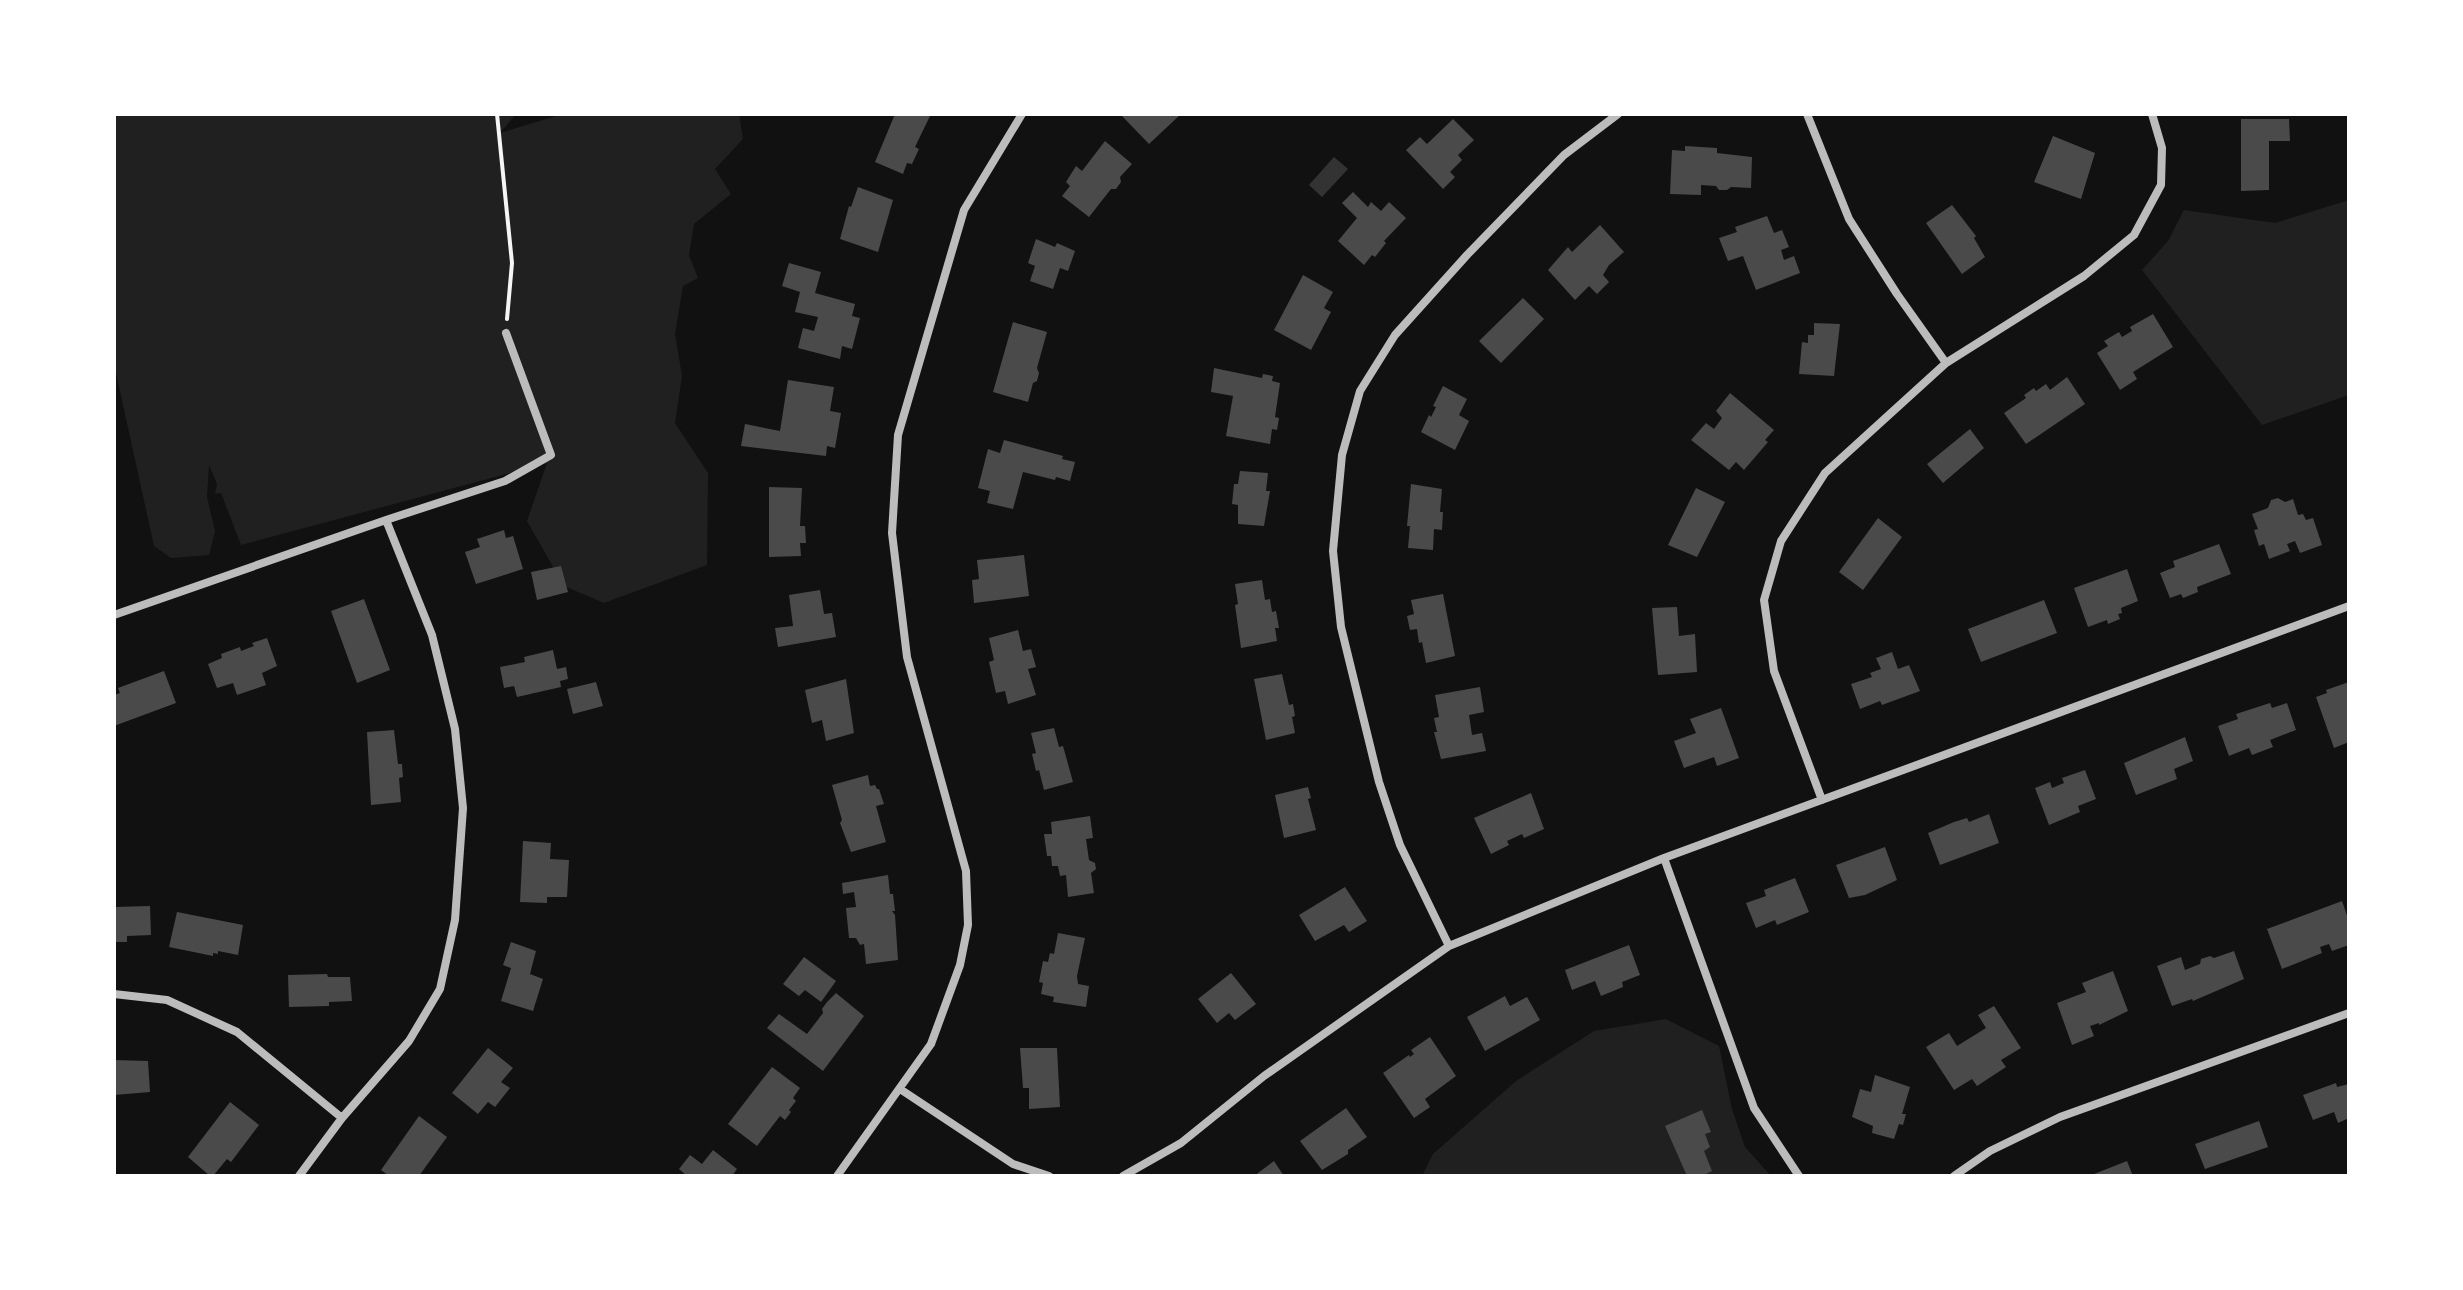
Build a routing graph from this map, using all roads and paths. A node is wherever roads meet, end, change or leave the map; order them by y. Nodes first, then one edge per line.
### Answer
1 (497, 114) edge
2 (1022, 114) edge
3 (1618, 114) edge
4 (1807, 114) edge
5 (2152, 114) edge
6 (506, 333) joint
7 (1946, 363) junction
8 (386, 520) junction
9 (2349, 606) edge
10 (114, 615) edge
11 (1822, 800) junction
12 (1664, 858) junction
13 (1449, 946) junction
14 (114, 994) edge
15 (2349, 1013) edge
16 (900, 1089) junction
17 (342, 1118) junction
18 (299, 1176) edge
19 (837, 1176) edge
20 (1049, 1176) edge
21 (1123, 1176) edge
22 (1799, 1176) edge
23 (1954, 1176) edge

1 - 6 path
2 - 16 street
3 - 13 street
4 - 7 street
5 - 7 street
6 - 8 street
7 - 11 street
8 - 10 street
8 - 17 street
9 - 11 street
11 - 12 street
12 - 13 street
12 - 22 street
13 - 21 street
14 - 17 street
15 - 23 street
16 - 19 street
16 - 20 street
17 - 18 street

